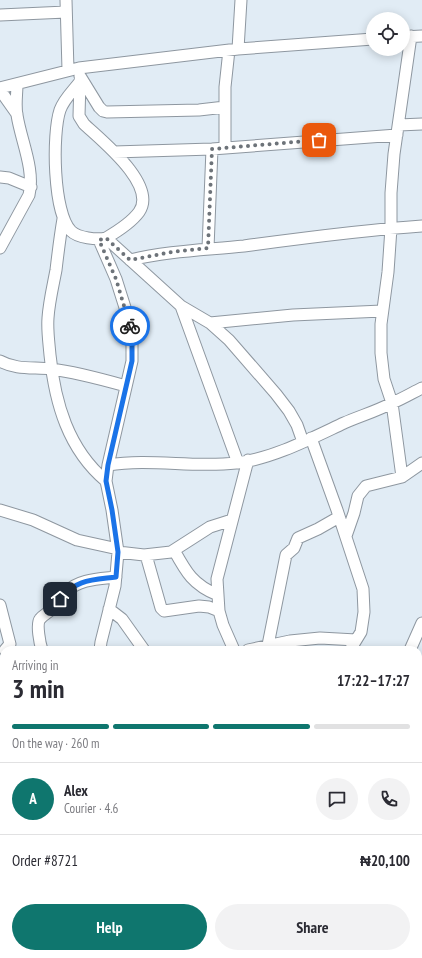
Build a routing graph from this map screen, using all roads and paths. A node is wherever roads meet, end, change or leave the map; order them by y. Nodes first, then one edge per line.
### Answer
1 (66, 0) edge
2 (241, 0) edge
3 (66, 12) junction
4 (0, 15) edge
5 (412, 36) edge
6 (366, 40) edge
7 (233, 50) junction
8 (68, 70) junction
9 (79, 76) junction
10 (17, 84) junction
11 (0, 89) edge
12 (225, 108) junction
13 (17, 114) junction
14 (422, 124) edge
15 (398, 130) junction
16 (225, 148) junction
17 (212, 149) junction
18 (114, 152) junction
19 (0, 177) edge
20 (31, 187) junction
21 (63, 219) junction
22 (422, 226) edge
23 (391, 228) junction
24 (103, 239) junction
25 (0, 248) edge
26 (208, 248) junction
27 (130, 260) junction
28 (180, 306) junction
29 (382, 310) junction
30 (210, 323) junction
31 (0, 361) edge
32 (51, 369) junction
33 (126, 386) junction
34 (422, 388) edge
35 (392, 403) junction
36 (307, 440) junction
37 (243, 461) junction
38 (422, 463) edge
39 (108, 465) junction
40 (402, 477) junction
41 (106, 481) junction
42 (0, 510) edge
43 (340, 517) junction
44 (232, 520) junction
45 (346, 536) junction
46 (174, 550) junction
47 (118, 551) junction
48 (146, 555) junction
49 (116, 577) junction
50 (218, 595) junction
51 (0, 605) edge
52 (109, 609) junction
53 (220, 611) junction
54 (422, 623) edge
55 (353, 645) edge
56 (8, 646) edge
57 (41, 646) edge
58 (100, 646) edge
59 (141, 646) edge
60 (232, 646) edge
61 (267, 646) edge
62 (271, 646) edge
63 (412, 646) edge

1 - 3 street
2 - 7 street
3 - 4 street
3 - 8 street
5 - 15 street
6 - 7 street
7 - 9 street
7 - 12 street
8 - 9 street
8 - 10 street
9 - 12 street
9 - 18 street
9 - 21 street
10 - 11 street
10 - 13 street
11 - 13 street
12 - 16 street
13 - 20 street
14 - 15 street
15 - 16 street
15 - 23 street
16 - 17 street
17 - 18 street
17 - 26 street
18 - 24 street
19 - 20 street
20 - 25 street
21 - 24 street
21 - 32 street
22 - 23 street
23 - 26 street
23 - 29 street
24 - 27 street
24 - 33 street
26 - 27 street
27 - 28 street
28 - 30 street
28 - 37 street
29 - 30 street
29 - 35 street
30 - 36 street
31 - 32 street
32 - 33 street
32 - 41 street
33 - 39 street
34 - 35 street
35 - 36 street
35 - 40 street
36 - 37 street
36 - 43 street
37 - 39 street
37 - 44 street
38 - 40 street
39 - 41 street
40 - 45 street
41 - 47 street
42 - 47 street
43 - 45 street
43 - 61 street
44 - 46 street
44 - 50 street
45 - 55 street
46 - 48 street
46 - 50 street
47 - 48 street
47 - 49 street
48 - 53 street
49 - 52 street
49 - 57 street
50 - 53 street
51 - 56 street
52 - 58 street
52 - 59 street
53 - 60 street
54 - 63 street
55 - 62 street

